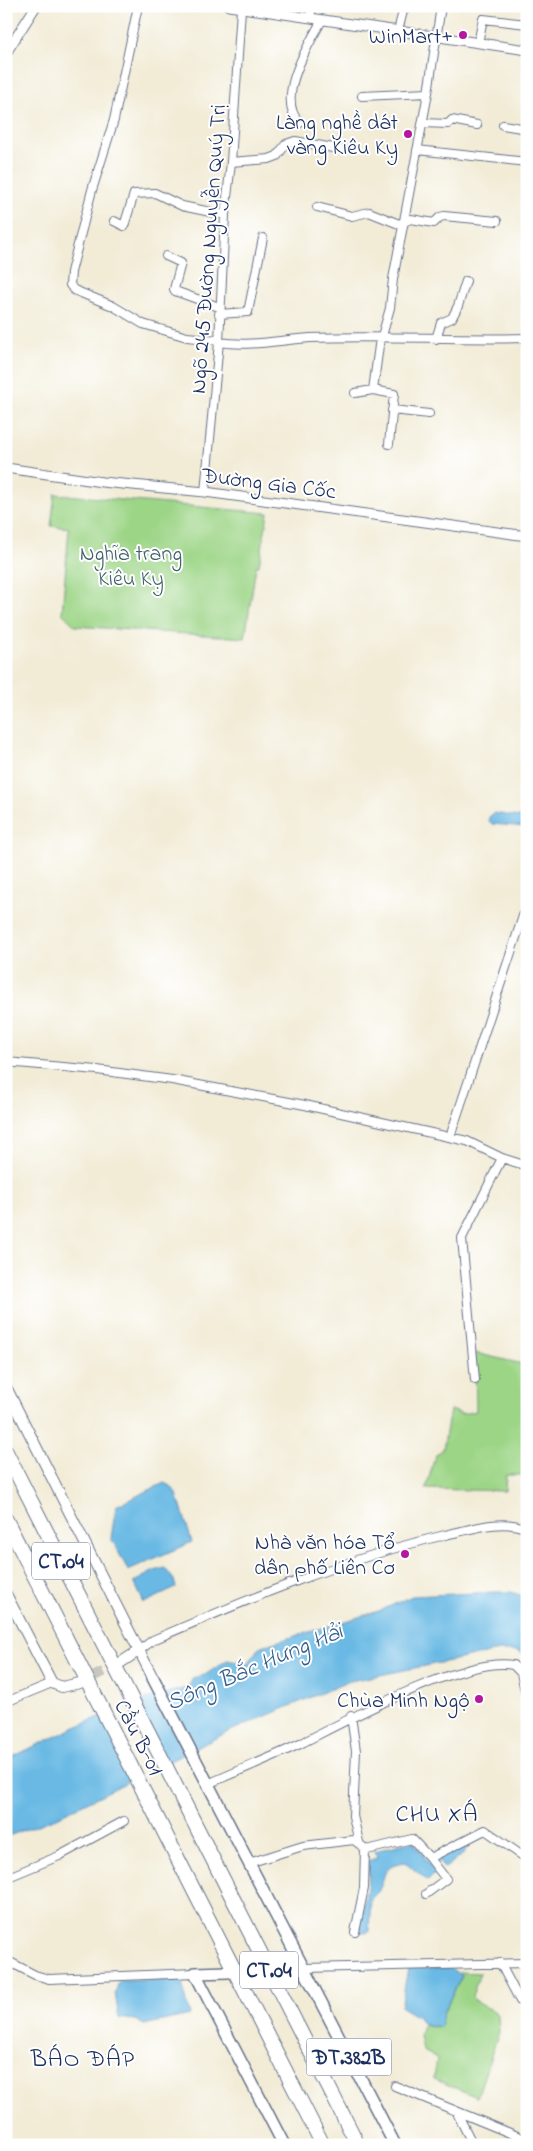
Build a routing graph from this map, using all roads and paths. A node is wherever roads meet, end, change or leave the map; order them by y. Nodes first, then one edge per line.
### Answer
1 (36, 6) edge
2 (138, 6) edge
3 (229, 6) edge
4 (312, 6) edge
5 (410, 6) edge
6 (441, 6) edge
7 (241, 9) junction
8 (309, 18) junction
9 (322, 20) junction
10 (527, 24) edge
11 (398, 31) junction
12 (437, 37) junction
13 (478, 43) junction
14 (527, 50) edge
15 (6, 53) edge
16 (428, 93) junction
17 (362, 96) dead end
18 (300, 123) dead end
19 (423, 123) junction
20 (477, 125) dead end
21 (502, 125) dead end
22 (527, 129) edge
23 (344, 150) dead end
24 (418, 150) junction
25 (231, 162) junction
26 (527, 162) edge
27 (317, 206) dead end
28 (225, 215) junction
29 (114, 221) dead end
30 (404, 221) junction
31 (497, 221) dead end
32 (263, 238) dead end
33 (166, 256) dead end
34 (466, 281) dead end
35 (219, 311) junction
36 (381, 337) junction
37 (527, 338) edge
38 (436, 339) junction
39 (218, 341) junction
40 (373, 390) junction
41 (355, 393) dead end
42 (392, 410) junction
43 (429, 414) dead end
44 (389, 444) dead end
45 (6, 468) edge
46 (204, 492) junction
47 (527, 536) edge
48 (527, 904) edge
49 (6, 1062) edge
50 (450, 1137) junction
51 (502, 1158) junction
52 (527, 1166) edge
53 (475, 1380) dead end
54 (6, 1387) edge
55 (6, 1452) edge
56 (6, 1520) edge
57 (527, 1529) edge
58 (6, 1594) edge
59 (140, 1650) junction
60 (118, 1667) junction
61 (153, 1678) joint
62 (52, 1683) junction
63 (85, 1684) junction
64 (527, 1698) edge
65 (6, 1702) edge
66 (351, 1716) junction
67 (208, 1784) junction
68 (124, 1821) dead end
69 (362, 1846) junction
70 (429, 1857) junction
71 (527, 1859) edge
72 (249, 1863) junction
73 (6, 1878) edge
74 (426, 1894) dead end
75 (356, 1932) dead end
76 (6, 1960) edge
77 (500, 1963) junction
78 (527, 1963) edge
79 (273, 1968) tunnel mouth
80 (304, 1968) junction
81 (195, 1972) junction
82 (228, 1972) tunnel mouth
83 (527, 2004) edge
84 (395, 2086) dead end
85 (456, 2111) junction
86 (514, 2135) junction
87 (527, 2140) edge
88 (284, 2145) edge
89 (323, 2145) edge
90 (358, 2145) edge
91 (395, 2145) edge
92 (473, 2145) edge
93 (519, 2145) edge

1 - 15 street
2 - 39 street
3 - 7 street
4 - 8 street
5 - 11 street
6 - 12 street
7 - 8 street
7 - 25 street, Ngõ 245 Đường Nguyễn Quý Trị
8 - 9 street
9 - 11 street
9 - 18 street
10 - 13 street
11 - 12 street
12 - 13 street
12 - 16 street
13 - 14 street
16 - 17 street
16 - 19 street
19 - 20 street
19 - 24 street
21 - 22 street
23 - 25 street
24 - 26 street
24 - 30 street
25 - 28 street, Ngõ 245 Đường Nguyễn Quý Trị
27 - 30 street
28 - 29 street
28 - 35 street, Ngõ 245 Đường Nguyễn Quý Trị
30 - 31 street
30 - 36 street
32 - 35 street
33 - 35 street
34 - 38 street
35 - 39 street, Ngõ 245 Đường Nguyễn Quý Trị
36 - 38 street
36 - 39 street
36 - 40 street
37 - 38 street
39 - 46 street, Ngõ 245 Đường Nguyễn Quý Trị
40 - 41 street
40 - 42 street
42 - 43 street
42 - 44 street
45 - 46 street, Đường Gia Cốc
46 - 47 street, Đường Gia Cốc
48 - 50 street
49 - 50 street
50 - 51 street
51 - 52 street
51 - 53 street
54 - 59 main road
55 - 60 highway, CT.04
56 - 63 highway, CT.04
57 - 59 street
58 - 62 main road
59 - 60 main road
59 - 61 main road
60 - 90 highway, Cầu B-01 / CT.04
61 - 67 main road
62 - 63 main road
62 - 65 street
63 - 89 highway, Cầu B-01 / CT.04
64 - 66 street
66 - 67 street
66 - 69 street
67 - 72 main road
68 - 73 street
69 - 70 street
69 - 72 street
69 - 75 street
70 - 71 street
70 - 74 street
72 - 80 main road
76 - 81 street
77 - 78 street
77 - 80 street
77 - 83 street
79 - 80 main road
80 - 91 main road, ĐT.382B
81 - 82 main road
81 - 88 main road
84 - 85 street
85 - 86 street
85 - 92 street
86 - 87 street
86 - 93 street

